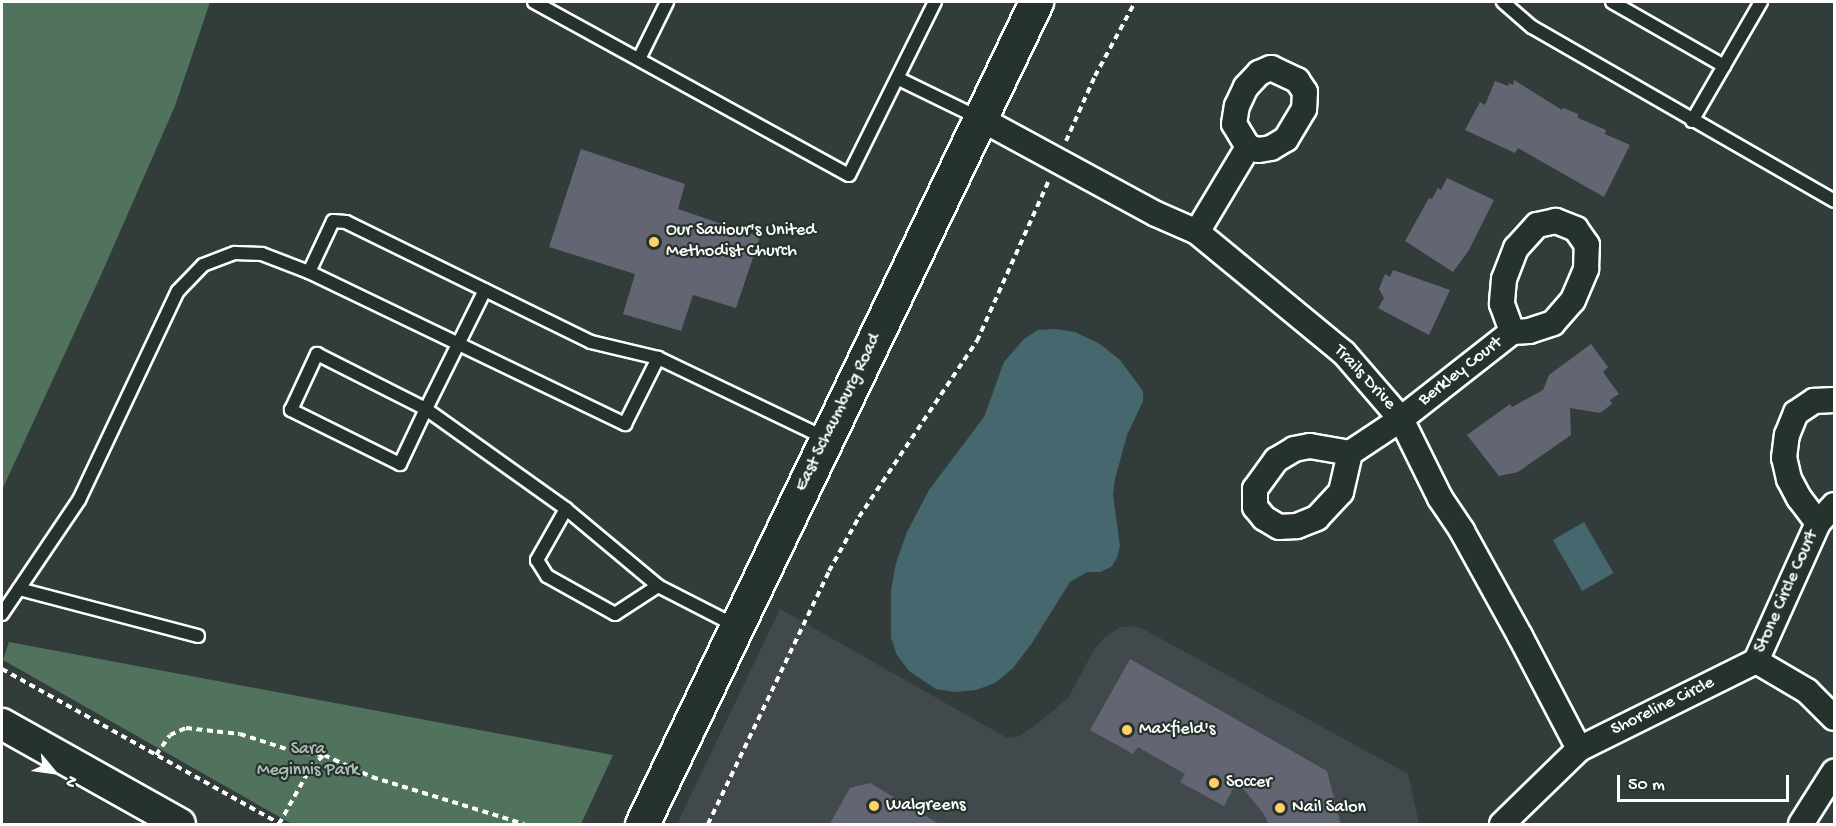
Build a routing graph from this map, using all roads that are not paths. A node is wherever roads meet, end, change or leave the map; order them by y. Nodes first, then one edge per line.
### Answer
1 (534, 2) edge
2 (667, 2) edge
3 (935, 2) edge
4 (1036, 2) edge
5 (1503, 2) edge
6 (1612, 2) edge
7 (1760, 2) edge
8 (639, 59) junction
9 (1724, 66) junction
10 (899, 79) junction
11 (981, 118) junction
12 (1692, 121) junction
13 (1248, 147) dead end
14 (1834, 201) edge
15 (1197, 232) junction
16 (309, 272) junction
17 (485, 290) junction
18 (1512, 332) junction
19 (458, 344) junction
20 (658, 358) junction
21 (1834, 399) edge
22 (426, 409) junction
23 (1401, 419) junction
24 (827, 439) junction
25 (1350, 453) dead end
26 (1834, 505) edge
27 (566, 509) junction
28 (1818, 523) junction
29 (658, 586) junction
30 (19, 589) junction
31 (2, 614) edge
32 (737, 627) junction
33 (198, 636) dead end
34 (1756, 661) junction
35 (1834, 718) edge
36 (2, 724) edge
37 (1579, 749) junction
38 (1834, 772) edge
39 (180, 825) edge
40 (642, 825) edge
41 (1503, 825) edge
42 (1801, 825) edge

1 - 8 lane
2 - 8 lane
3 - 10 lane
4 - 11 main road, East Schaumburg Road
5 - 12 lane
6 - 9 lane
7 - 9 lane
8 - 10 lane
9 - 12 lane
10 - 11 lane
11 - 15 street, Trails Drive
11 - 24 main road, East Schaumburg Road
12 - 14 lane
13 - 15 street
15 - 23 street, Trails Drive
16 - 17 lane
16 - 19 lane
16 - 30 lane
17 - 19 lane
17 - 20 lane
18 - 18 street, Berkley Court
18 - 23 street, Berkley Court
19 - 20 lane
19 - 22 lane
20 - 24 lane
21 - 28 street, Stone Circle Court
22 - 22 lane
22 - 27 lane
23 - 25 street, Berkley Court
23 - 37 street, Trails Drive
24 - 32 main road, East Schaumburg Road
26 - 28 street, Stone Circle Court
27 - 29 lane
27 - 29 lane
28 - 34 street, Stone Circle Court
29 - 32 lane
30 - 31 lane
30 - 33 lane
32 - 40 main road, East Schaumburg Road
34 - 35 street
34 - 37 street, Shoreline Circle
36 - 39 street
37 - 41 street, Shoreline Circle
38 - 42 street

